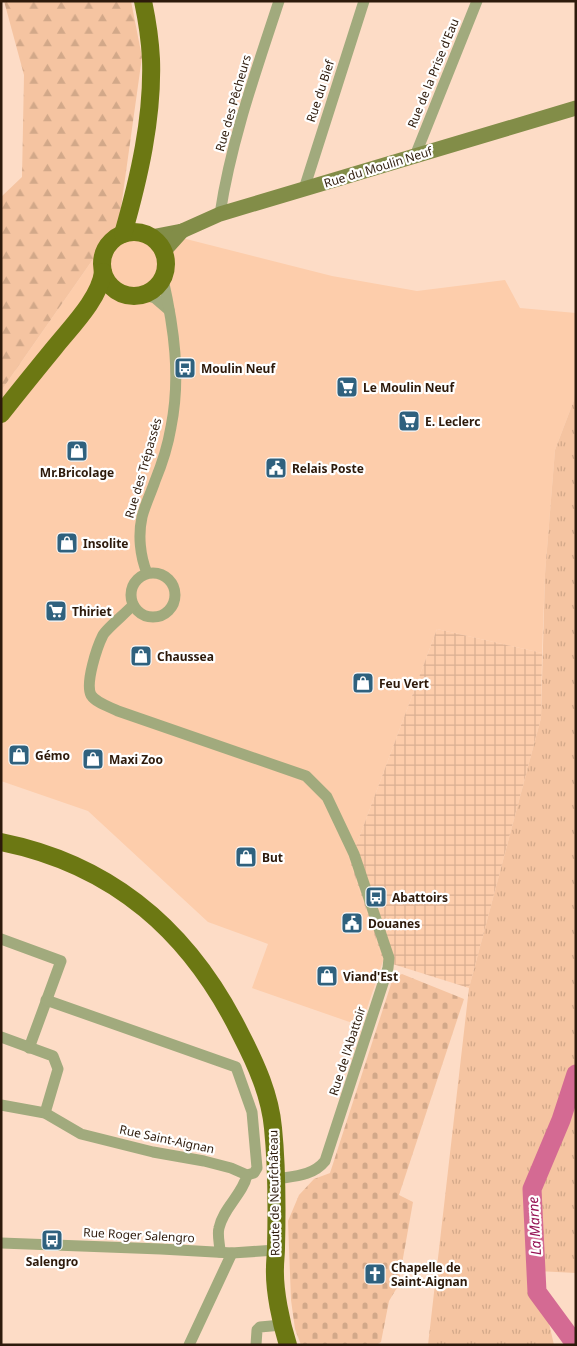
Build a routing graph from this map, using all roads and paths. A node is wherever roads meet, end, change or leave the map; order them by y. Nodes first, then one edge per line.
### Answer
1 (143, 1) edge
2 (279, 1) edge
3 (364, 1) edge
4 (477, 1) edge
5 (576, 108) edge
6 (414, 156) junction
7 (304, 189) junction
8 (220, 214) junction
9 (182, 231) junction
10 (138, 235) junction
11 (164, 251) junction
12 (103, 272) junction
13 (163, 280) junction
14 (118, 292) junction
15 (145, 295) junction
16 (84, 309) junction
17 (169, 310) junction
18 (1, 414) edge
19 (147, 573) junction
20 (133, 605) junction
21 (1, 842) edge
22 (1, 939) edge
23 (46, 1000) junction
24 (1, 1037) edge
25 (29, 1048) junction
26 (1, 1106) edge
27 (45, 1113) junction
28 (247, 1175) junction
29 (276, 1180) junction
30 (1, 1243) edge
31 (276, 1250) junction
32 (226, 1253) junction
33 (282, 1325) junction
34 (189, 1345) edge
35 (256, 1345) edge
36 (288, 1345) edge

1 - 10 main road
2 - 8 street, Rue des Pêcheurs
3 - 7 street, Rue du Bief
4 - 6 street, Rue de la Prise d'Eau
5 - 6 street, Rue du Moulin Neuf
6 - 7 street, Rue du Moulin Neuf
7 - 8 street, Rue du Moulin Neuf
8 - 9 street, Rue du Moulin Neuf
9 - 10 street, Rue du Moulin Neuf
9 - 11 street, Rue du Moulin Neuf
10 - 11 main road
10 - 12 main road
11 - 13 main road
12 - 14 main road
12 - 16 main road
13 - 15 main road
13 - 17 street, Rue des Trépassés
14 - 15 main road
14 - 16 main road
15 - 17 street
16 - 18 main road
17 - 19 street, Rue des Trépassés
19 - 20 street
19 - 20 street
20 - 29 street, Rue de l'Abattoir
21 - 29 main road, Route de Neufchâteau
22 - 23 street
23 - 25 street
23 - 28 street
24 - 25 street
25 - 27 street
26 - 27 street, Rue Saint-Aignan
27 - 28 street, Rue Saint-Aignan
28 - 32 street
29 - 31 main road, Route de Neufchâteau
30 - 32 street, Rue Roger Salengro
31 - 32 street, Rue Roger Salengro
31 - 33 main road, Route de Neufchâteau
32 - 34 street
33 - 35 street
33 - 36 main road, Route de Neufchâteau

